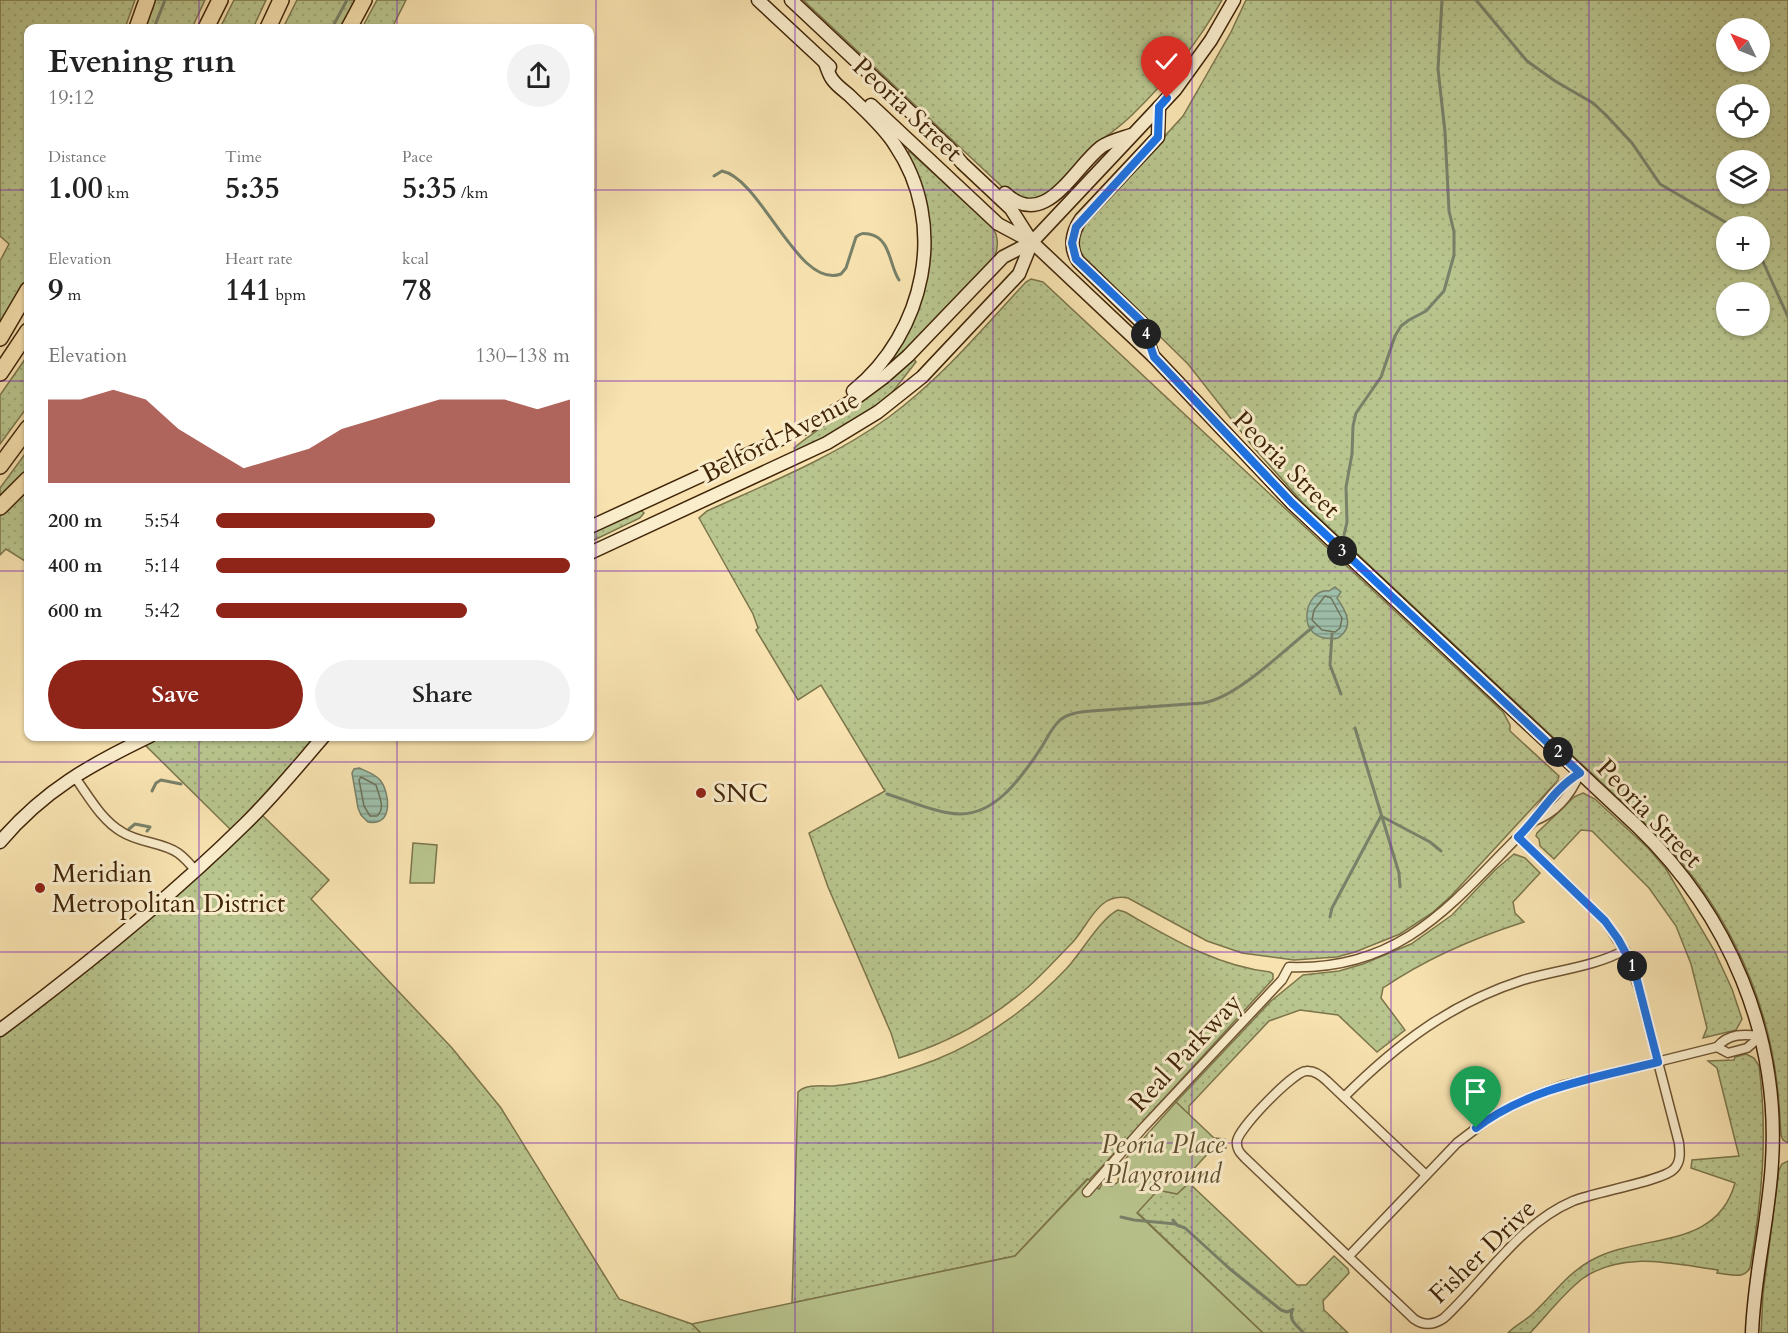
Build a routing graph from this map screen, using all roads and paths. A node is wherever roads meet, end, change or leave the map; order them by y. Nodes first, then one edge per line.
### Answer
1 (140, 0) edge
2 (147, 0) edge
3 (220, 0) edge
4 (281, 0) edge
5 (364, 0) edge
6 (370, 0) edge
7 (758, 0) edge
8 (791, 0) edge
9 (1234, 0) edge
10 (131, 24) edge
11 (138, 24) edge
12 (208, 24) edge
13 (270, 24) edge
14 (351, 24) edge
15 (358, 24) edge
16 (825, 63) junction
17 (1159, 107) junction
18 (1134, 134) junction
19 (951, 150) junction
20 (1032, 242) junction
21 (24, 297) edge
22 (24, 337) edge
23 (0, 338) edge
24 (1154, 357) junction
25 (0, 373) edge
26 (843, 406) junction
27 (24, 433) edge
28 (0, 466) edge
29 (24, 483) edge
30 (0, 507) edge
31 (594, 525) edge
32 (594, 551) edge
33 (140, 741) edge
34 (320, 741) edge
35 (1580, 773) junction
36 (74, 776) junction
37 (1518, 837) junction
38 (0, 842) edge
39 (195, 870) junction
40 (1624, 950) junction
41 (0, 1030) edge
42 (1761, 1036) junction
43 (1717, 1047) junction
44 (1658, 1062) junction
45 (1344, 1097) junction
46 (1426, 1174) junction
47 (1087, 1192) dead end
48 (1349, 1256) junction
49 (1752, 1333) edge

1 - 10 highway
2 - 11 highway
3 - 12 highway
4 - 13 highway
5 - 14 highway
6 - 15 highway
7 - 16 main road, Peoria Street
8 - 19 main road, Peoria Street
9 - 17 main road, Belford Avenue
16 - 20 main road, Peoria Street
16 - 26 main road
17 - 18 main road, Belford Avenue
17 - 24 main road
18 - 19 main road
18 - 20 main road, Belford Avenue
19 - 20 main road, Peoria Street
20 - 24 main road, Peoria Street
20 - 26 main road, Belford Avenue
20 - 32 main road, Belford Avenue
21 - 23 highway
22 - 25 highway
24 - 35 main road, Peoria Street
26 - 31 main road, Belford Avenue
27 - 28 highway
29 - 30 highway
33 - 36 main road
34 - 39 main road
35 - 37 street
35 - 42 main road, Peoria Street
36 - 38 main road
36 - 39 street
37 - 40 street, Fisher Drive
37 - 47 street, Real Parkway
39 - 41 main road
40 - 44 street, Fisher Drive
40 - 45 street
42 - 43 street
42 - 43 street
42 - 49 main road, Peoria Street
43 - 44 street
44 - 46 street
44 - 48 street, Fisher Drive
45 - 46 street
45 - 48 street
46 - 48 street

